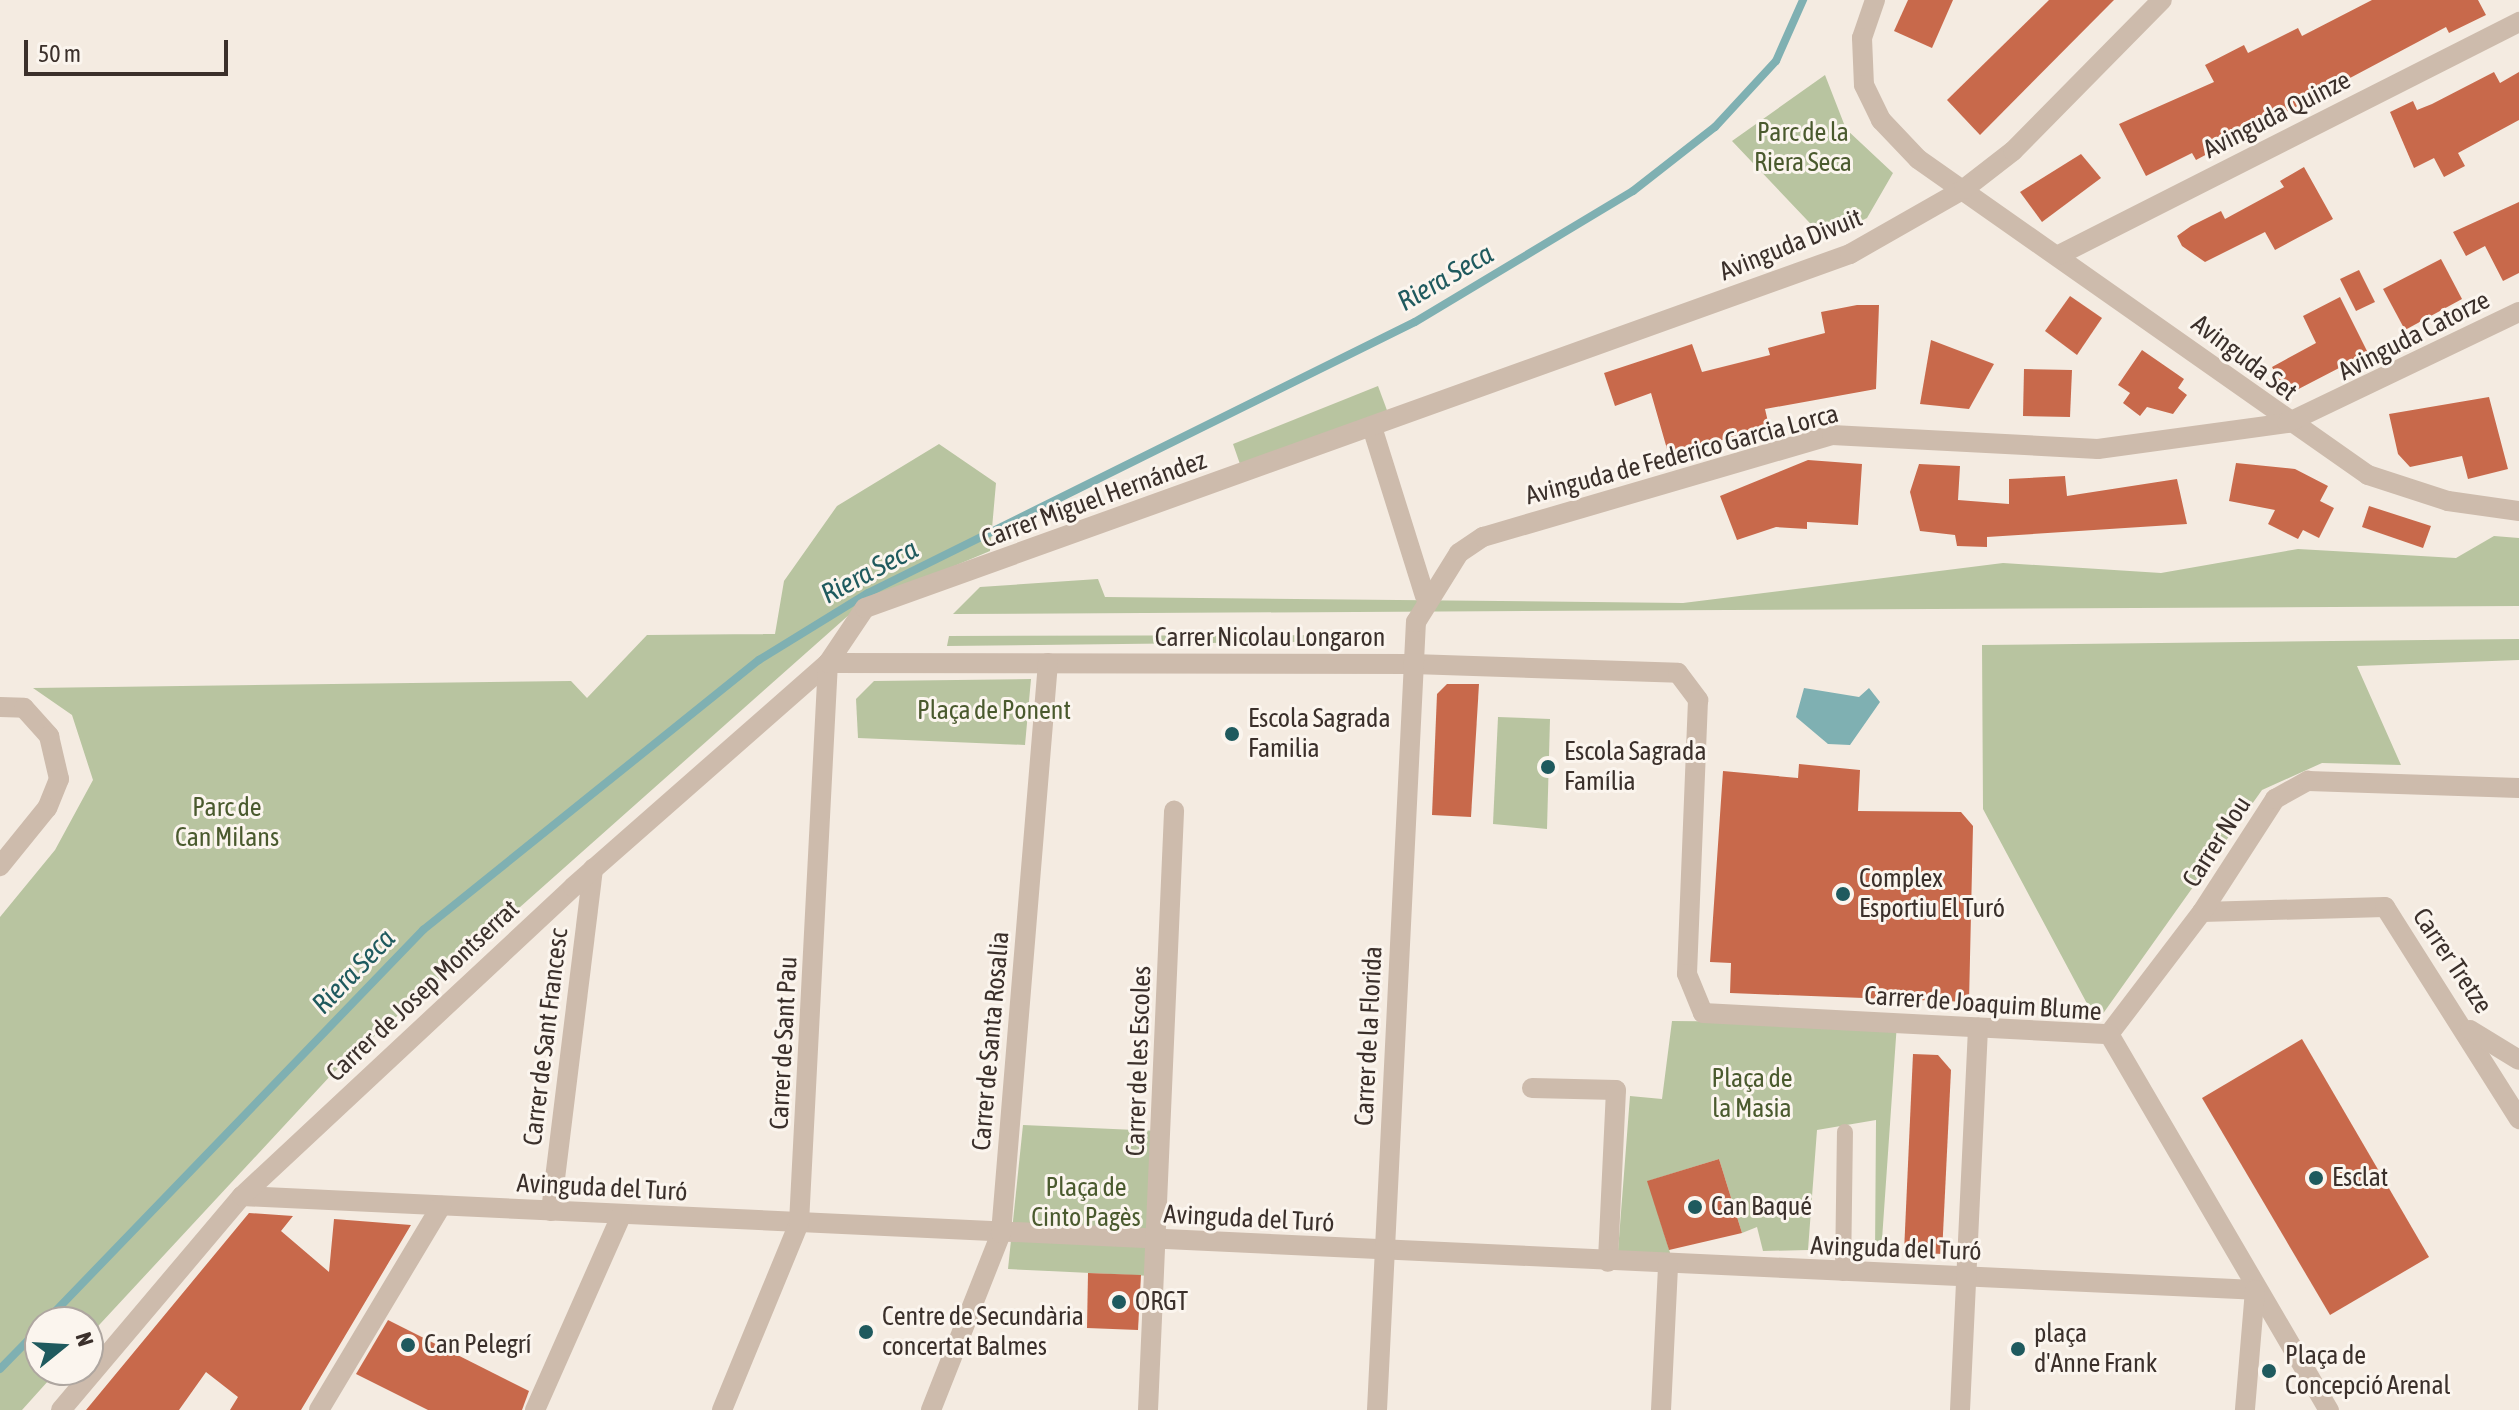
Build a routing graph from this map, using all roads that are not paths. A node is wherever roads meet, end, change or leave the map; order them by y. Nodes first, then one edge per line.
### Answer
1 (1875, 0) edge
2 (2162, 0) edge
3 (2519, 22) edge
4 (1964, 189) junction
5 (2059, 255) junction
6 (2519, 312) edge
7 (2287, 423) junction
8 (1372, 427) junction
9 (2519, 511) edge
10 (1425, 596) junction
11 (845, 637) joint
12 (828, 663) junction
13 (1048, 663) junction
14 (1413, 664) junction
15 (0, 707) edge
16 (2519, 788) edge
17 (1174, 811) dead end
18 (0, 866) edge
19 (593, 869) junction
20 (2202, 912) junction
21 (1687, 974) joint
22 (1978, 1027) junction
23 (2466, 1028) junction
24 (2109, 1034) junction
25 (2519, 1060) edge
26 (1532, 1088) dead end
27 (2519, 1119) edge
28 (1845, 1132) dead end
29 (242, 1196) junction
30 (441, 1206) junction
31 (551, 1211) junction
32 (622, 1214) junction
33 (799, 1223) junction
34 (1001, 1233) junction
35 (1158, 1240) junction
36 (1385, 1251) junction
37 (1608, 1262) junction
38 (1668, 1266) junction
39 (1843, 1273) junction
40 (1966, 1277) junction
41 (2255, 1290) junction
42 (61, 1410) edge
43 (319, 1410) edge
44 (535, 1410) edge
45 (722, 1410) edge
46 (931, 1410) edge
47 (1148, 1410) edge
48 (1377, 1410) edge
49 (1661, 1410) edge
50 (1960, 1410) edge
51 (2245, 1410) edge
52 (2329, 1410) edge

1 - 4 street, Avinguda Set
2 - 4 street, Avinguda Divuit
3 - 5 street, Avinguda Quinze
4 - 5 street, Avinguda Set
4 - 8 street, Avinguda Divuit
5 - 7 street, Avinguda Set
6 - 7 street, Avinguda Catorze
7 - 9 street, Avinguda Set
7 - 10 street, Avinguda de Federico Garcia Lorca
8 - 10 street
8 - 11 street, Carrer Miguel Hernández
10 - 14 street, Avinguda de Federico Garcia Lorca
11 - 12 street, Carrer de Josep Montserrat
12 - 13 street, Carrer Nicolau Longaron
12 - 19 street, Carrer de Josep Montserrat
12 - 33 street, Carrer de Sant Pau
13 - 14 street, Carrer Nicolau Longaron
13 - 34 street, Carrer de Santa Rosalia
14 - 21 street, Carrer Nicolau Longaron
14 - 36 street, Carrer de la Florida
15 - 18 street
16 - 20 street, Carrer Nou
17 - 35 street, Carrer de les Escoles
19 - 29 street, Carrer de Josep Montserrat
19 - 31 street, Carrer de Sant Francesc
20 - 23 street, Carrer Tretze
20 - 24 street, Carrer Nou
21 - 22 street, Carrer de Joaquim Blume
22 - 24 street, Carrer de Joaquim Blume
22 - 40 street
23 - 25 street
23 - 27 street, Carrer Tretze
24 - 41 street, Carrer de Joaquim Blume
26 - 37 street
28 - 39 lane
29 - 30 street, Avinguda del Turó
29 - 42 street, Carrer de Josep Montserrat
30 - 31 street, Avinguda del Turó
30 - 43 street
31 - 32 street, Avinguda del Turó
32 - 33 street, Avinguda del Turó
32 - 44 street
33 - 34 street, Avinguda del Turó
33 - 45 street, Carrer de Sant Pau
34 - 35 street, Avinguda del Turó
34 - 46 street, Carrer de Santa Rosalia
35 - 36 street, Avinguda del Turó
35 - 47 street, Carrer de les Escoles
36 - 37 street, Avinguda del Turó
36 - 48 street, Carrer de la Florida
37 - 38 street, Avinguda del Turó
38 - 39 street, Avinguda del Turó
38 - 49 street
39 - 40 street, Avinguda del Turó
40 - 41 street, Avinguda del Turó
40 - 50 street
41 - 51 street
41 - 52 street, Carrer de Joaquim Blume

